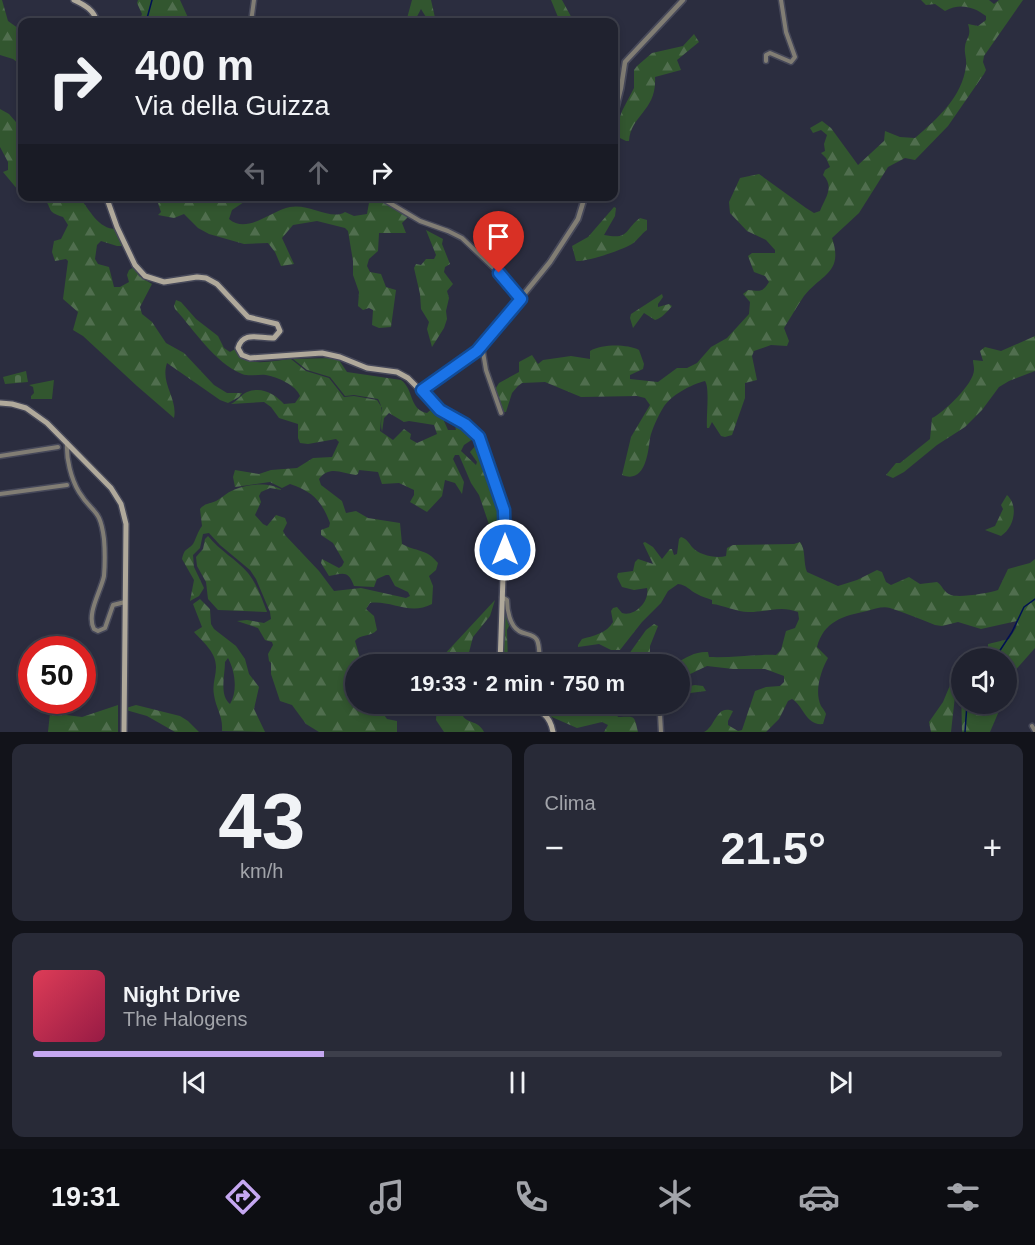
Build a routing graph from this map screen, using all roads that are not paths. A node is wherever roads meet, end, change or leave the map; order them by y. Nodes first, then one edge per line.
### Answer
1 (74, 0) edge
2 (254, 0) edge
3 (682, 0) edge
4 (781, 0) edge
5 (95, 18) edge
6 (252, 18) edge
7 (766, 61) dead end
8 (618, 100) edge
9 (108, 201) edge
10 (386, 201) edge
11 (583, 201) edge
12 (521, 299) junction
13 (482, 346) junction
14 (422, 390) junction
15 (0, 403) edge
16 (501, 413) dead end
17 (67, 442) junction
18 (58, 447) dead end
19 (0, 456) edge
20 (67, 485) dead end
21 (0, 494) edge
22 (501, 597) junction
23 (125, 602) junction
24 (500, 654) edge
25 (539, 654) edge
26 (544, 714) edge
27 (660, 714) edge
28 (1032, 726) dead end
29 (1035, 731) edge
30 (124, 732) edge
31 (553, 732) edge
32 (661, 732) edge

1 - 5 main road
2 - 6 street
3 - 8 street
4 - 7 street
9 - 14 main road
10 - 12 street
11 - 12 street
12 - 13 street
13 - 14 street
13 - 16 street
14 - 22 main road
15 - 17 main road
17 - 23 main road
17 - 23 street
18 - 19 street
20 - 21 street
22 - 24 main road
22 - 25 street
23 - 30 main road
26 - 31 main road
27 - 32 street
28 - 29 street

